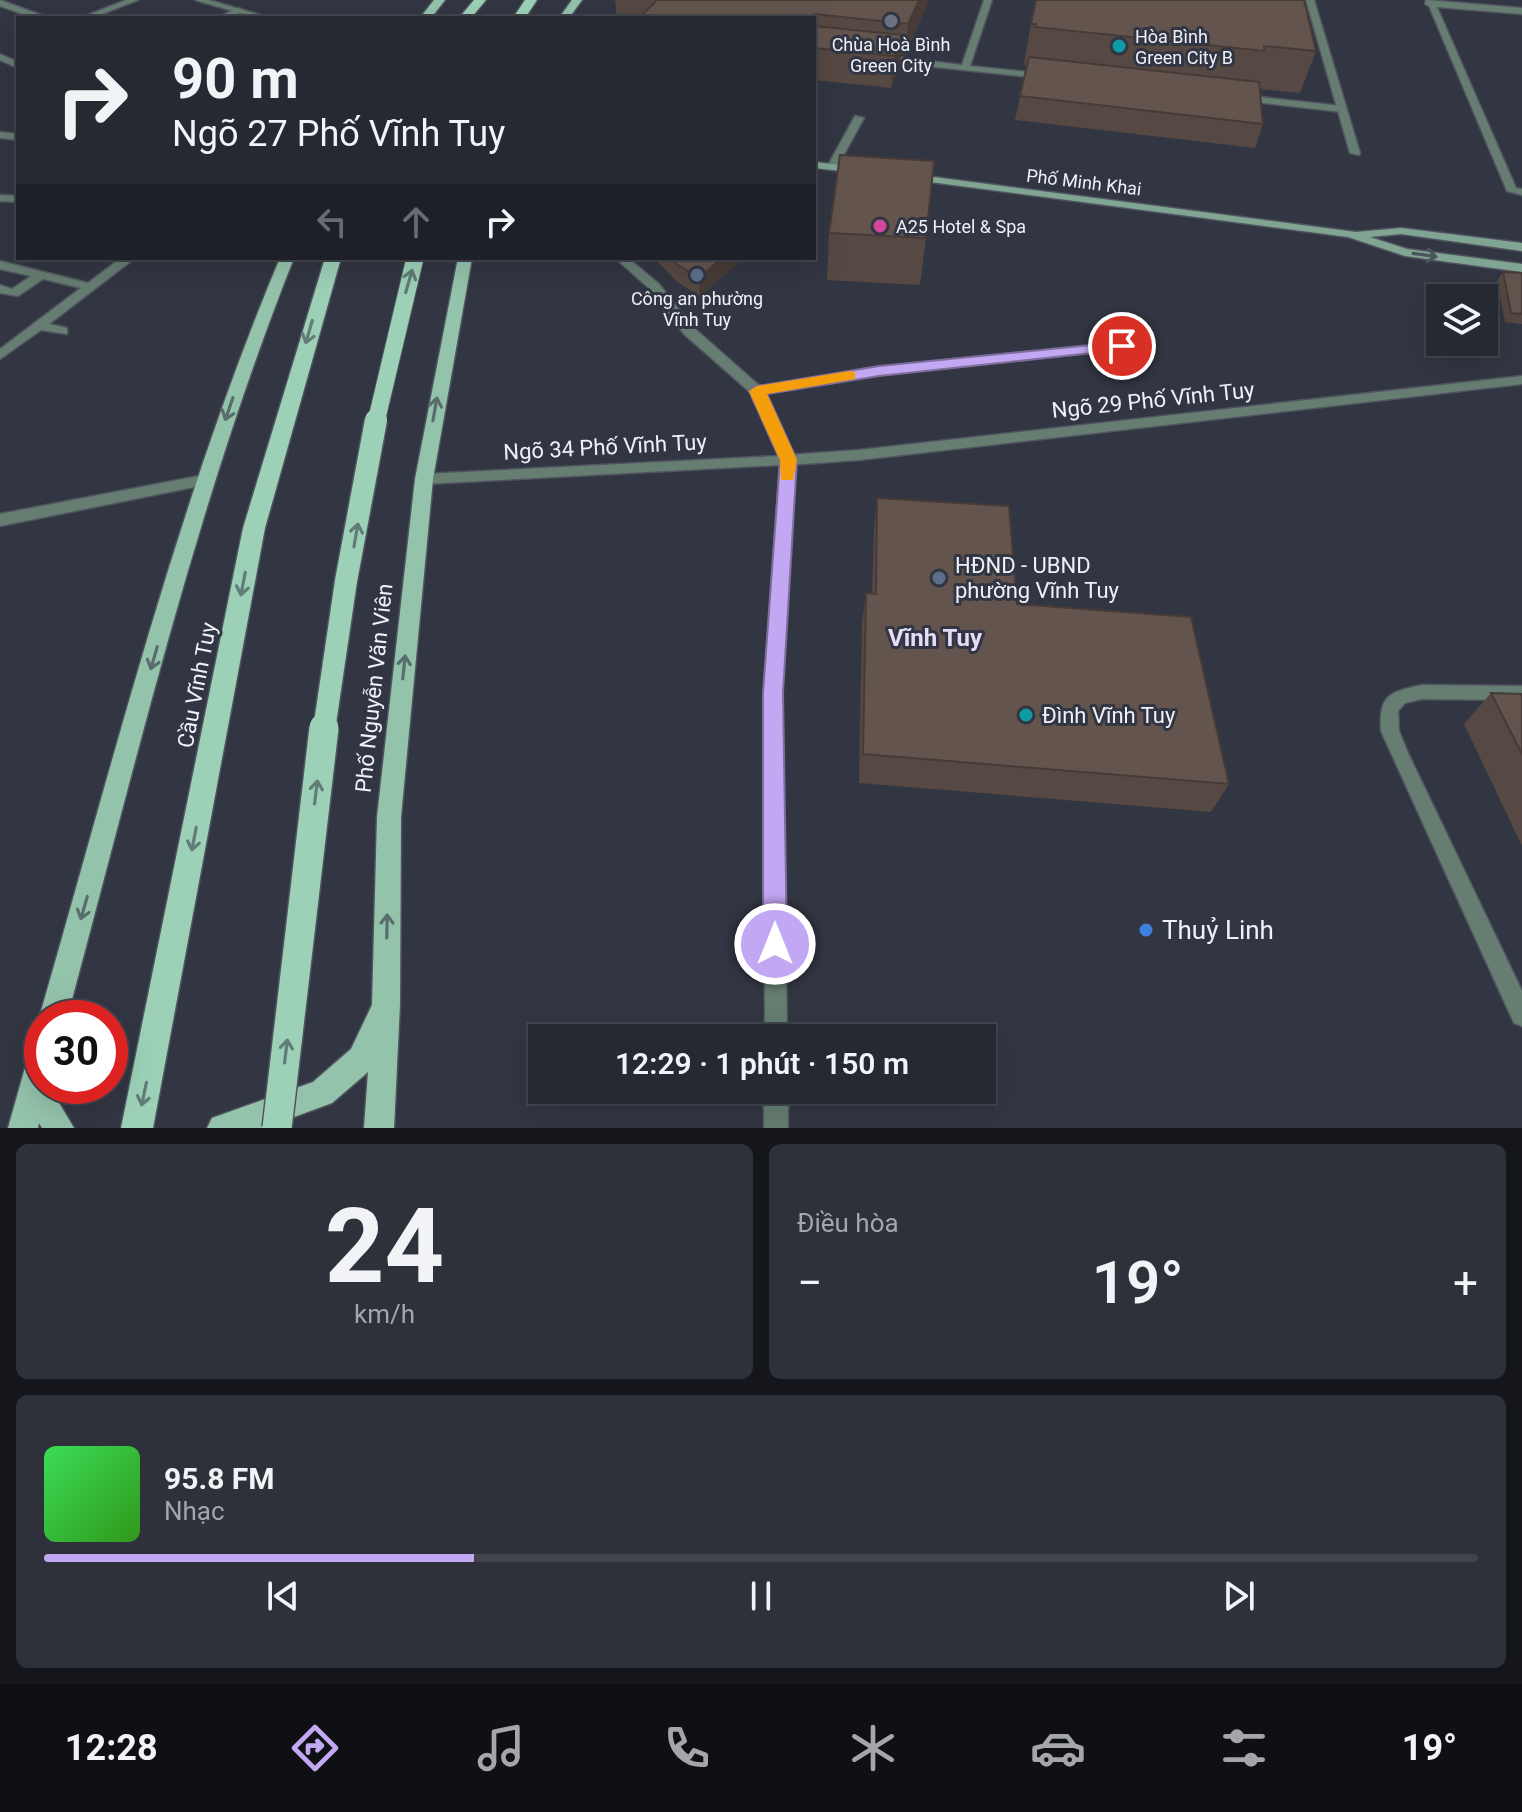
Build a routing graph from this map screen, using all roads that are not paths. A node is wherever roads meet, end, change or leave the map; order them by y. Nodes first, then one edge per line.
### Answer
1 (134, 0) edge
2 (199, 0) edge
3 (440, 0) edge
4 (480, 0) edge
5 (988, 0) edge
6 (1310, 0) edge
7 (1430, 2) edge
8 (0, 3) edge
9 (1522, 11) edge
10 (239, 14) edge
11 (36, 16) edge
12 (90, 16) edge
13 (260, 16) edge
14 (427, 16) edge
15 (467, 16) edge
16 (875, 58) edge
17 (965, 68) junction
18 (1060, 78) edge
19 (1232, 97) edge
20 (1342, 109) junction
21 (859, 118) dead end
22 (1355, 153) dead end
23 (816, 165) edge
24 (832, 167) junction
25 (878, 173) edge
26 (893, 175) edge
27 (1522, 192) edge
28 (1350, 234) junction
29 (1522, 247) edge
30 (126, 260) edge
31 (286, 260) edge
32 (332, 260) edge
33 (414, 260) edge
34 (465, 260) edge
35 (623, 260) edge
36 (0, 265) edge
37 (1522, 268) edge
38 (41, 275) junction
39 (91, 287) junction
40 (0, 289) edge
41 (39, 326) junction
42 (62, 331) dead end
43 (1122, 346) dead end
44 (0, 355) edge
45 (1522, 380) edge
46 (757, 391) junction
47 (788, 460) junction
48 (424, 479) junction
49 (204, 480) junction
50 (0, 520) edge
51 (1522, 693) edge
52 (58, 1000) edge
53 (386, 1004) junction
54 (1522, 1015) edge
55 (776, 1024) edge
56 (29, 1104) edge
57 (44, 1104) edge
58 (776, 1104) edge
59 (23, 1128) edge
60 (59, 1128) edge
61 (137, 1128) edge
62 (222, 1128) edge
63 (277, 1128) edge
64 (379, 1128) edge
65 (776, 1128) edge

1 - 12 street
2 - 10 street
3 - 14 main road
4 - 15 highway
5 - 17 street
6 - 20 street
7 - 9 street
7 - 27 street
8 - 11 street
10 - 13 street
16 - 17 street
17 - 18 street
19 - 20 street
20 - 22 street
21 - 24 street
23 - 24 main road
24 - 25 main road
26 - 28 main road, Phố Minh Khai
28 - 29 main road, Phố Minh Khai
28 -> 37 main road, Phố Minh Khai
30 - 39 street
31 -> 49 main road
32 -> 61 highway, Cầu Vĩnh Tuy
63 -> 33 highway, bridge
48 -> 34 main road, Phố Nguyễn Văn Viên
35 - 46 street
36 - 38 street
38 - 39 street
38 - 40 street
39 - 41 street
41 - 42 street
41 - 44 street
43 - 46 street
45 - 47 street, Ngõ 29 Phố Vĩnh Tuy
46 - 47 street
47 - 48 street, Ngõ 34 Phố Vĩnh Tuy
47 - 55 street
53 -> 48 main road, Phố Nguyễn Văn Viên
49 - 50 street
49 -> 52 main road
51 - 54 street
53 - 62 main road
53 - 64 main road, Phố Nguyễn Văn Viên
56 - 59 main road
57 - 60 main road
58 - 65 street

